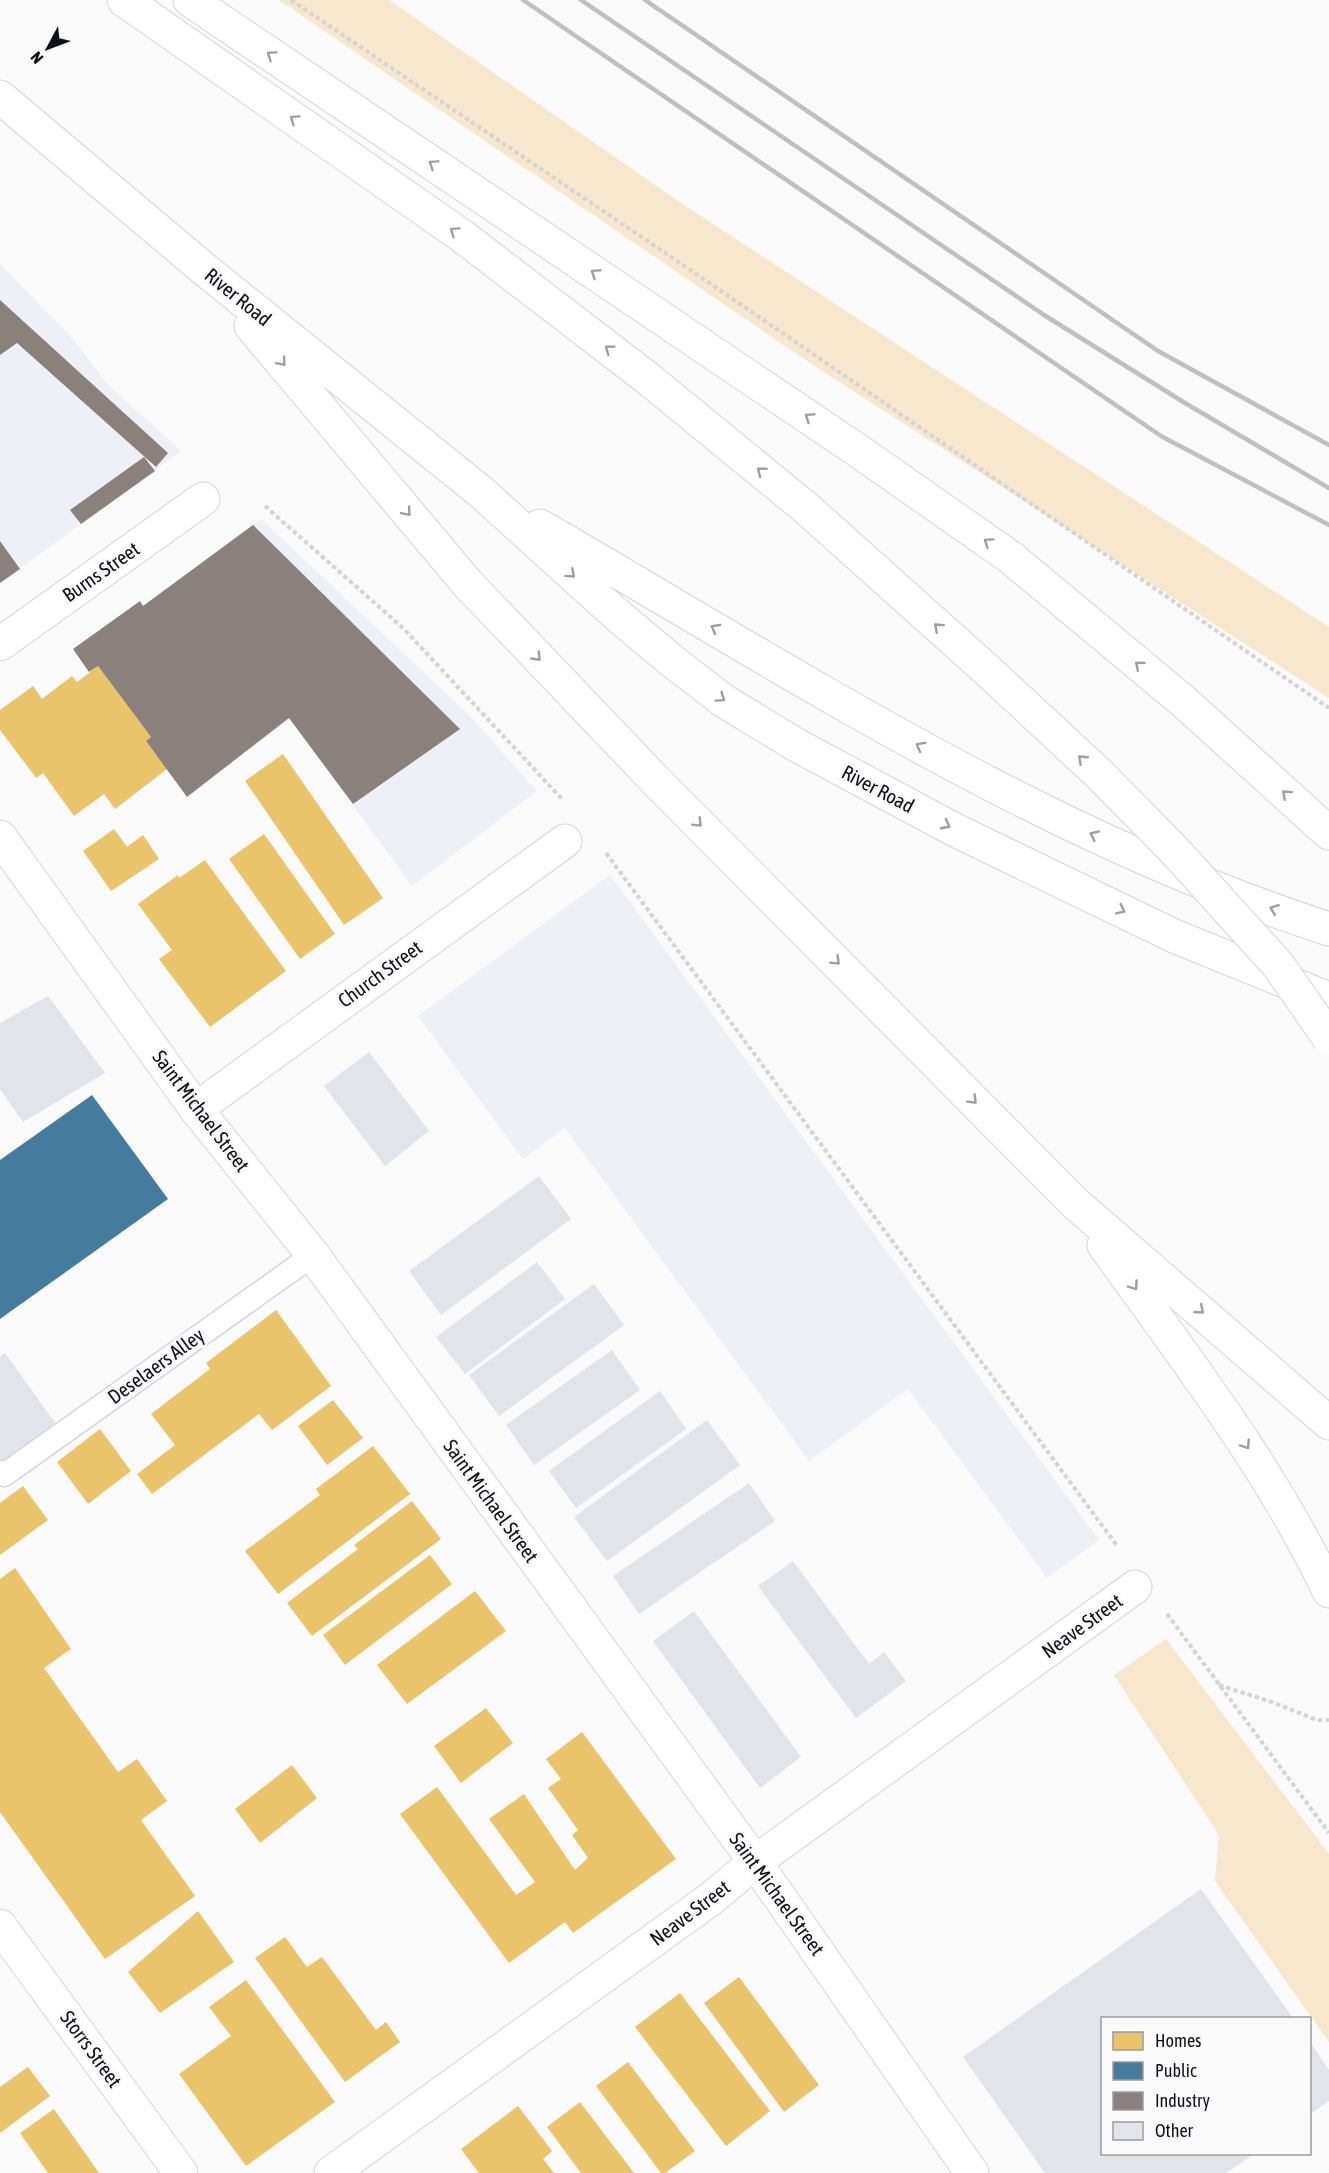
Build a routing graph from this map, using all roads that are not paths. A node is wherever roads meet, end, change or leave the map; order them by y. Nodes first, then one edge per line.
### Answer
1 (124, 0) edge
2 (190, 0) edge
3 (0, 97) edge
4 (204, 269) junction
5 (481, 492) junction
6 (203, 499) dead end
7 (0, 644) edge
8 (1329, 833) edge
9 (0, 837) edge
10 (565, 841) dead end
11 (1329, 929) edge
12 (1329, 999) edge
13 (1329, 1038) edge
14 (196, 1109) junction
15 (1076, 1204) junction
16 (313, 1255) junction
17 (1329, 1423) edge
18 (0, 1473) edge
19 (1329, 1591) edge
20 (1148, 1596) road end
21 (755, 1862) junction
22 (0, 1926) edge
23 (182, 2173) edge
24 (331, 2173) edge
25 (972, 2173) edge

13 -> 1 main road, bridge
8 -> 2 main road
3 - 4 main road, River Road
4 - 5 main road, River Road
4 -> 15 main road
11 -> 5 main road, River Road
5 -> 12 main road, River Road
6 - 7 main road, Burns Street
9 - 14 main road, Saint Michael Street
10 - 14 main road, Church Street
14 - 16 main road, Saint Michael Street
15 -> 17 main road
15 -> 19 main road
16 - 18 lane, Deselaers Alley
16 - 21 main road, Saint Michael Street
20 - 21 main road, Neave Street
21 - 24 main road, Neave Street
21 - 25 main road, Saint Michael Street
22 - 23 main road, Storrs Street

